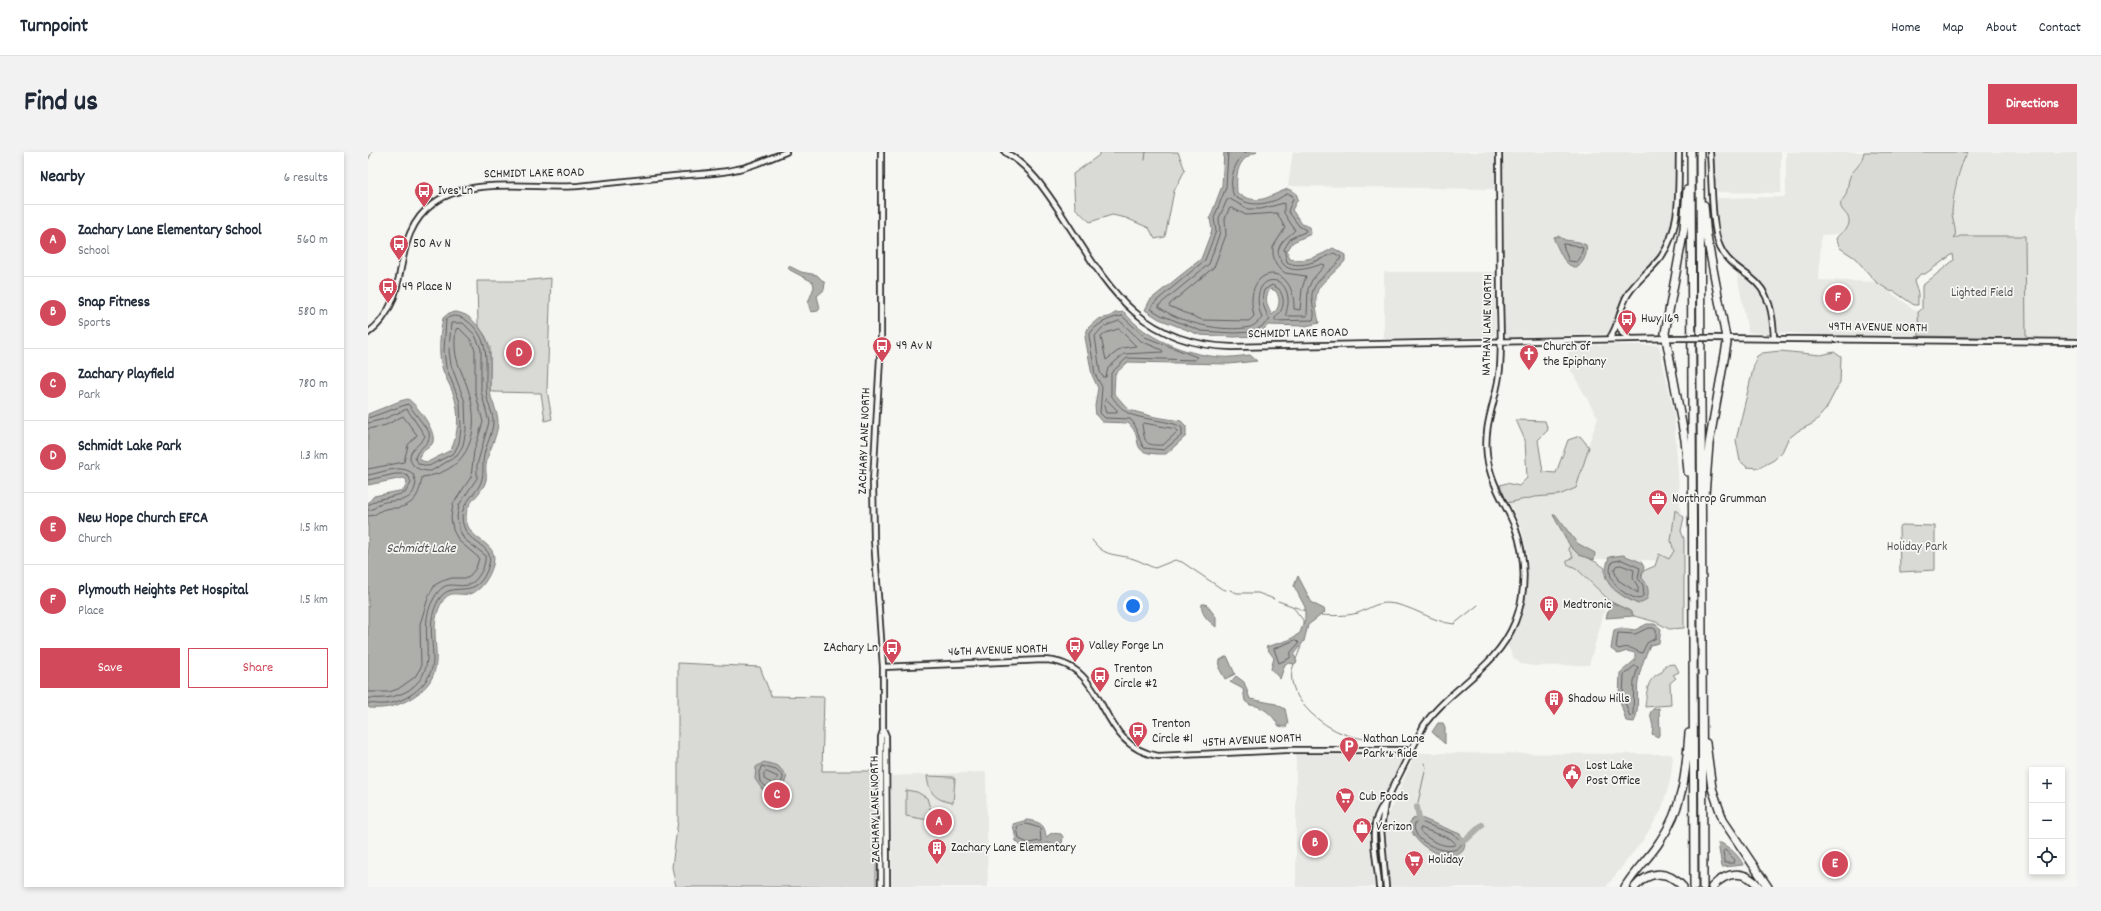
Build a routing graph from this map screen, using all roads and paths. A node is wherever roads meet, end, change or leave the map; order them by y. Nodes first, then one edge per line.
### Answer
1 (786, 152) edge
2 (881, 152) edge
3 (1005, 152) edge
4 (1499, 152) edge
5 (1680, 152) edge
6 (1691, 152) edge
7 (1700, 152) edge
8 (1710, 152) edge
9 (1700, 163) junction
10 (1618, 323) junction
11 (368, 333) edge
12 (1609, 338) junction
13 (1630, 338) junction
14 (1665, 338) junction
15 (1678, 338) joint
16 (1727, 338) junction
17 (1774, 338) junction
18 (1500, 341) junction
19 (2077, 342) edge
20 (1692, 536) junction
21 (1701, 536) junction
22 (883, 667) junction
23 (1692, 691) junction
24 (1702, 703) junction
25 (1109, 719) joint
26 (884, 731) junction
27 (1411, 750) junction
28 (1385, 803) junction
29 (1378, 872) junction
30 (881, 887) edge
31 (887, 887) edge
32 (1376, 887) edge
33 (1379, 887) edge
34 (1386, 887) edge
35 (1625, 887) edge
36 (1635, 887) edge
37 (1683, 887) edge
38 (1694, 887) edge
39 (1703, 887) edge
40 (1712, 887) edge
41 (1759, 887) edge
42 (1768, 887) edge

1 - 11 street, SCHMIDT LAKE ROAD
2 - 22 street, ZACHARY LANE NORTH
3 - 18 street, SCHMIDT LAKE ROAD
4 - 18 street, NATHAN LANE NORTH
5 - 10 street
6 - 14 highway
6 - 20 highway
7 - 9 highway
8 - 17 street
9 - 16 highway
9 - 21 highway
10 - 12 street
10 - 13 street
12 - 13 street, SCHMIDT LAKE ROAD
12 - 18 street, SCHMIDT LAKE ROAD
13 - 14 street, SCHMIDT LAKE ROAD
14 - 15 street, SCHMIDT LAKE ROAD
14 - 20 highway
15 - 16 street, 49TH AVENUE NORTH, bridge
16 - 17 street, 49TH AVENUE NORTH
16 - 21 highway
17 - 19 street, 49TH AVENUE NORTH
18 - 27 street, NATHAN LANE NORTH
20 - 23 highway
21 - 24 highway
22 - 25 street, 46TH AVENUE NORTH
22 - 26 street, ZACHARY LANE NORTH
23 - 35 highway
23 - 38 highway
24 - 39 highway
24 - 42 highway
25 - 27 street, 45TH AVENUE NORTH
26 - 30 street, ZACHARY LANE NORTH
26 - 31 street, ZACHARY LANE NORTH
27 - 28 street, NATHAN LANE NORTH
28 - 29 street, NATHAN LANE NORTH
28 - 34 street, NATHAN LANE NORTH
29 - 32 street
29 - 33 street, NATHAN LANE NORTH
36 - 37 highway
40 - 41 highway

